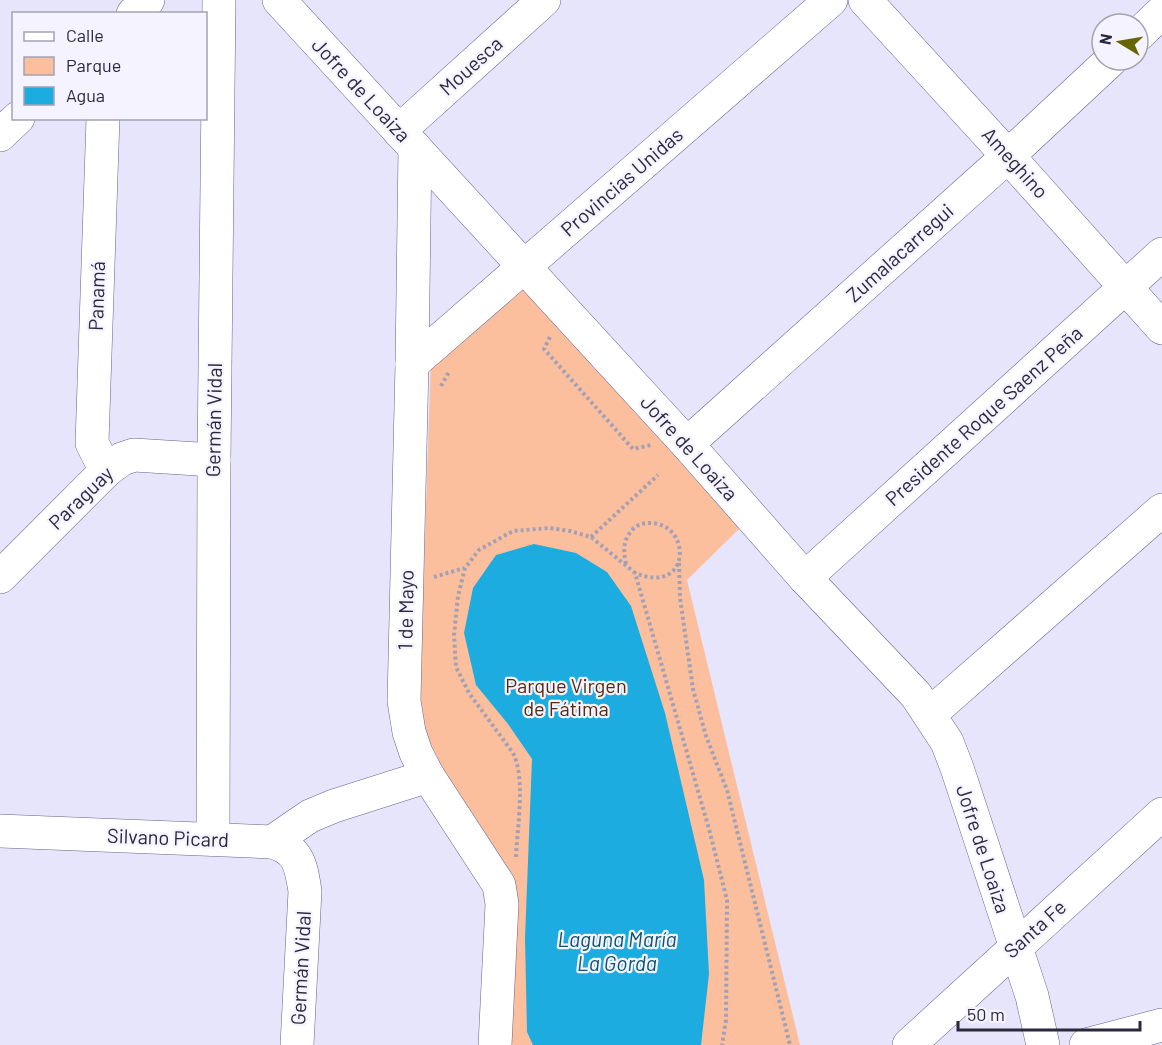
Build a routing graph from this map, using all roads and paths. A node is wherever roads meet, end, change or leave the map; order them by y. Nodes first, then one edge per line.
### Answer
1 (148, 0) edge
2 (219, 0) edge
3 (279, 0) edge
4 (544, 0) edge
5 (831, 0) edge
6 (865, 0) edge
7 (1154, 0) edge
8 (1162, 11) edge
9 (135, 12) edge
10 (1150, 23) edge
11 (1098, 72) edge
12 (16, 120) edge
13 (103, 120) edge
14 (0, 135) edge
15 (407, 140) junction
16 (1008, 156) junction
17 (1162, 254) edge
18 (524, 268) junction
19 (1126, 288) junction
20 (1162, 328) edge
21 (553, 333) dead end
22 (412, 364) junction
23 (451, 369) dead end
24 (440, 396) dead end
25 (674, 443) junction
26 (214, 460) junction
27 (106, 471) junction
28 (658, 475) dead end
29 (1162, 510) edge
30 (591, 537) junction
31 (679, 563) junction
32 (627, 564) junction
33 (433, 566) dead end
34 (465, 568) junction
35 (635, 573) junction
36 (0, 577) edge
37 (805, 578) junction
38 (930, 714) junction
39 (428, 776) junction
40 (1162, 814) edge
41 (0, 831) edge
42 (213, 839) junction
43 (272, 842) junction
44 (515, 867) dead end
45 (305, 891) joint
46 (1015, 947) junction
47 (1162, 1025) edge
48 (297, 1045) edge
49 (495, 1045) edge
50 (722, 1045) edge
51 (790, 1045) edge
52 (909, 1045) edge
53 (1044, 1045) edge
54 (1086, 1045) edge

1 - 9 street
2 - 26 street, Germán Vidal
3 - 15 street, Jofre de Loaiza
4 - 15 street, Mouesca
5 - 18 street, Provincias Unidas
6 - 16 street, Ameghino
7 - 8 street
8 - 10 street
11 - 16 street, Zumalacarregui
12 - 14 street
13 - 27 street, Panamá
15 - 18 street, Jofre de Loaiza
15 - 22 street, 1 de Mayo
16 - 19 street, Ameghino
16 - 25 street, Zumalacarregui
17 - 19 street, Presidente Roque Saenz Peña
18 - 22 street, Provincias Unidas
18 - 25 street, Jofre de Loaiza
19 - 20 street, Ameghino
19 - 37 street, Presidente Roque Saenz Peña
21 - 25 path
22 - 39 street, 1 de Mayo
23 - 24 path
25 - 37 street, Jofre de Loaiza
26 - 27 street, Paraguay
26 - 42 street, Germán Vidal
27 - 36 street, Paraguay
28 - 30 path
29 - 38 street
30 - 32 path
30 - 34 path
31 - 32 path
31 - 35 path
31 - 51 path
32 - 35 path
33 - 34 path
34 - 44 path
35 - 50 path
37 - 38 street, Jofre de Loaiza
38 - 46 street, Jofre de Loaiza
39 - 43 street
39 - 49 street, 1 de Mayo
40 - 46 street, Santa Fe
41 - 42 street, Silvano Picard
42 - 43 street, Silvano Picard
43 - 45 street, Silvano Picard
45 - 48 street, Germán Vidal
46 - 52 street, Santa Fe
46 - 53 street, Jofre de Loaiza
47 - 54 street

